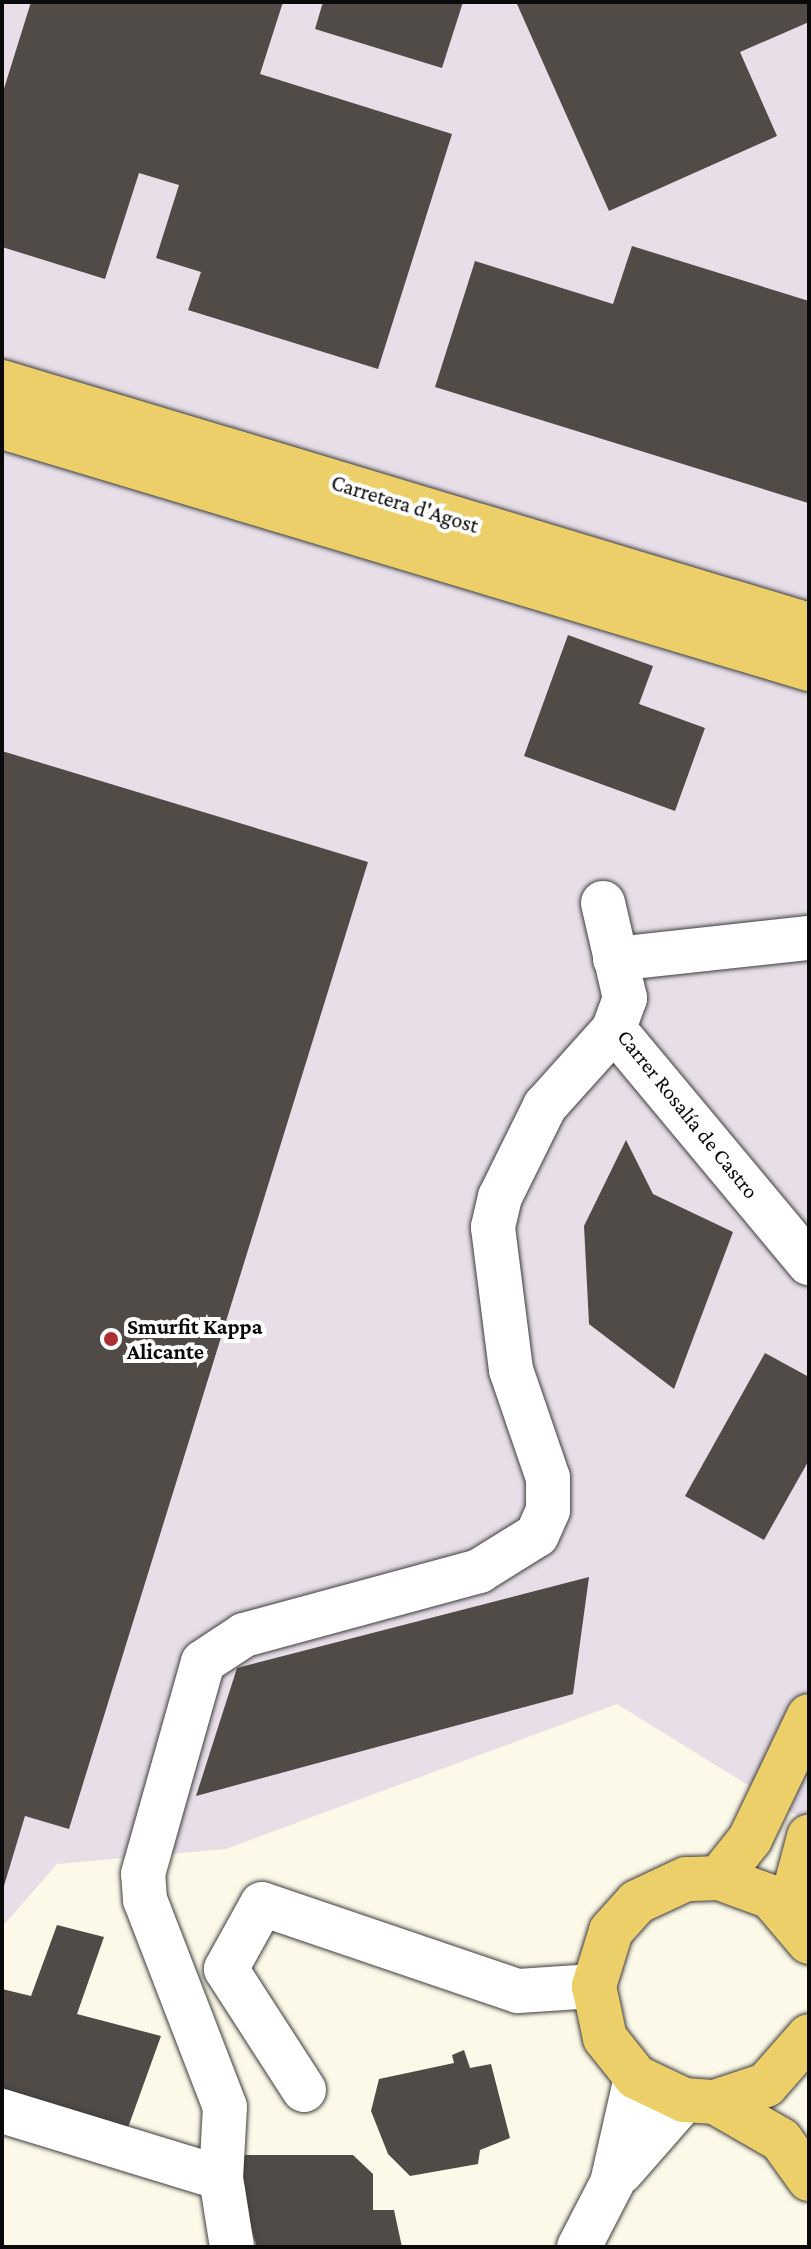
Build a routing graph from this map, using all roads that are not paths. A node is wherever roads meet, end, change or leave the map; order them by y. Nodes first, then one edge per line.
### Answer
1 (2, 382) edge
2 (2, 427) edge
3 (809, 625) edge
4 (809, 669) edge
5 (603, 903) dead end
6 (809, 938) edge
7 (615, 959) junction
8 (614, 1029) junction
9 (808, 1261) edge
10 (809, 1716) edge
11 (809, 1837) edge
12 (719, 1878) junction
13 (799, 1927) edge
14 (594, 1986) junction
15 (809, 2036) edge
16 (636, 2077) junction
17 (304, 2090) dead end
18 (700, 2101) junction
19 (2, 2111) edge
20 (221, 2178) junction
21 (809, 2179) edge
22 (612, 2183) junction
23 (232, 2247) edge
24 (579, 2247) edge

1 - 3 main road, Carretera d'Agost
2 - 4 main road, Carretera d'Agost
5 - 7 street, Carrer Rosalía de Castro
6 - 7 street
7 - 8 street, Carrer Rosalía de Castro
8 - 9 street, Carrer Rosalía de Castro
8 - 20 street
10 - 12 main road
11 - 13 main road
12 - 13 main road
12 - 14 main road
14 - 16 main road
14 - 17 street
15 - 18 main road
16 - 18 main road
16 - 22 street
18 - 21 main road
18 - 22 street
19 - 20 street
20 - 23 street
22 - 24 street

